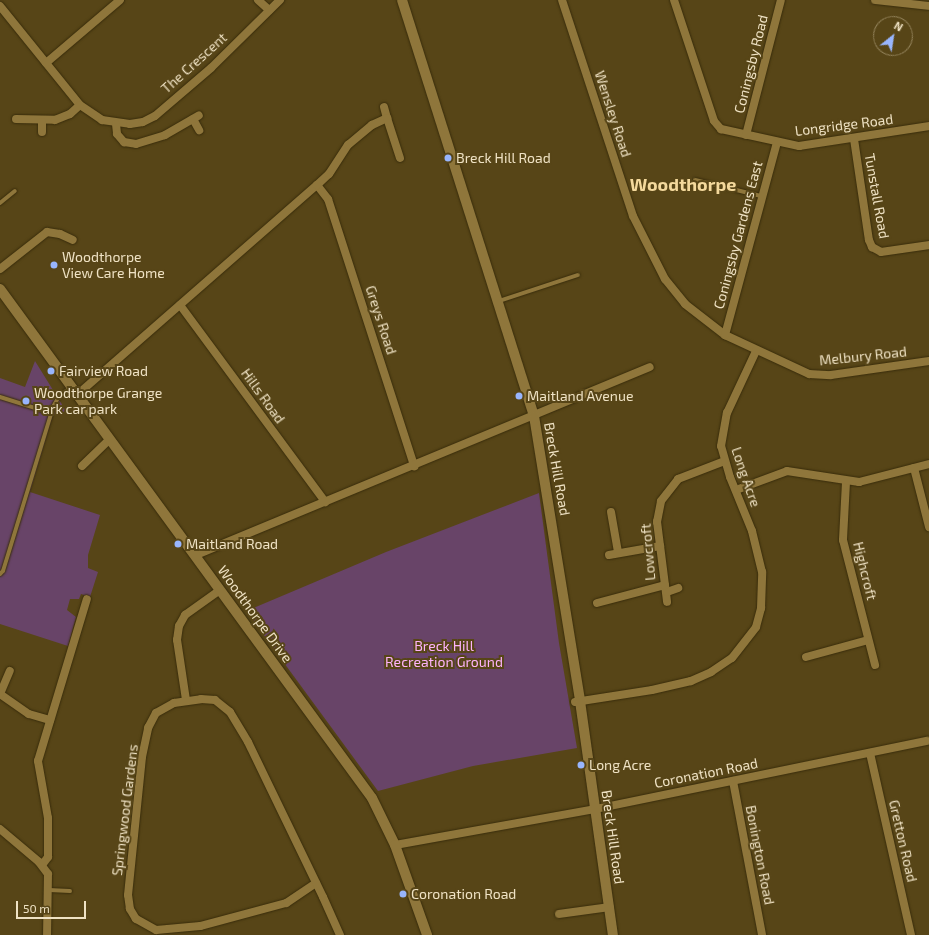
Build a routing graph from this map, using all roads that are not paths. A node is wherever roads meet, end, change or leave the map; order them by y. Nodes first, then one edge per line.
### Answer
1 (120, 0) edge
2 (258, 0) edge
3 (280, 0) edge
4 (402, 0) edge
5 (562, 0) edge
6 (674, 0) edge
7 (781, 0) edge
8 (874, 0) edge
9 (0, 6) edge
10 (929, 6) edge
11 (269, 10) junction
12 (46, 63) junction
13 (80, 105) junction
14 (384, 107) dead end
15 (387, 118) junction
16 (16, 119) dead end
17 (42, 122) junction
18 (116, 124) junction
19 (929, 126) edge
20 (199, 130) dead end
21 (42, 132) dead end
22 (165, 135) junction
23 (746, 135) junction
24 (854, 139) junction
25 (777, 142) junction
26 (169, 143) dead end
27 (136, 144) junction
28 (140, 152) dead end
29 (400, 158) dead end
30 (695, 180) dead end
31 (317, 185) junction
32 (15, 191) dead end
33 (761, 196) junction
34 (0, 203) edge
35 (73, 240) dead end
36 (929, 245) edge
37 (0, 269) edge
38 (578, 275) dead end
39 (0, 289) edge
40 (498, 301) junction
41 (180, 306) junction
42 (725, 335) junction
43 (756, 351) junction
44 (929, 361) edge
45 (650, 367) dead end
46 (75, 390) junction
47 (1, 397) edge
48 (0, 403) edge
49 (51, 413) junction
50 (534, 416) junction
51 (110, 439) junction
52 (725, 461) junction
53 (929, 464) edge
54 (82, 466) dead end
55 (414, 466) junction
56 (914, 468) junction
57 (846, 482) junction
58 (736, 490) junction
59 (325, 502) junction
60 (611, 512) dead end
61 (929, 527) edge
62 (660, 546) junction
63 (618, 552) junction
64 (196, 555) junction
65 (609, 555) dead end
66 (0, 574) edge
67 (666, 588) junction
68 (678, 588) dead end
69 (220, 590) junction
70 (87, 599) dead end
71 (667, 602) dead end
72 (597, 604) dead end
73 (868, 640) junction
74 (806, 657) dead end
75 (875, 665) dead end
76 (10, 671) dead end
77 (0, 694) edge
78 (186, 700) junction
79 (578, 701) junction
80 (50, 720) junction
81 (928, 741) dead end
82 (870, 753) junction
83 (733, 781) junction
84 (595, 808) junction
85 (0, 829) edge
86 (396, 845) junction
87 (42, 865) junction
88 (316, 883) junction
89 (49, 890) junction
90 (70, 891) dead end
91 (610, 907) junction
92 (559, 914) dead end
93 (47, 935) edge
94 (340, 935) edge
95 (427, 935) edge
96 (613, 935) edge
97 (762, 935) edge
98 (911, 935) edge

1 - 12 street
2 - 11 street
3 - 11 street, The Crescent
4 - 40 street, Breck Hill Road
5 - 42 street, Wensley Road
6 - 23 street, Longridge Road
7 - 23 street, Coningsby Road
8 - 10 street
9 - 12 street, The Crescent
11 - 18 street, The Crescent
12 - 13 street, The Crescent
13 - 17 street
13 - 18 street, The Crescent
14 - 15 street
15 - 29 street
15 - 31 street
16 - 17 street
17 - 21 street
18 - 27 street
19 - 24 street, Longridge Road
20 - 22 street
22 - 26 street
22 - 27 street
23 - 25 street, Longridge Road
24 - 25 street, Longridge Road
24 - 36 street, Tunstall Road
25 - 33 street, Coningsby Gardens East
27 - 28 street
30 - 33 lane
31 - 41 street
31 - 55 street, Greys Road
32 - 34 lane
33 - 42 street, Coningsby Gardens East
35 - 37 street
38 - 40 lane
39 - 46 street, Woodthorpe Drive
40 - 50 street, Breck Hill Road
41 - 46 street
41 - 59 street, Hills Road
42 - 43 street, Wensley Road
43 - 44 street, Melbury Road
43 - 52 street, Long Acre
45 - 50 street
46 - 49 lane
46 - 51 street, Woodthorpe Drive
47 - 48 lane
47 - 49 lane
49 - 66 lane
50 - 55 street
50 - 79 street, Breck Hill Road
51 - 54 street
51 - 64 street, Woodthorpe Drive
52 - 58 street, Long Acre
52 - 62 street, Lowcroft
53 - 56 street
55 - 59 street
56 - 57 street
56 - 61 street
57 - 58 street
57 - 73 street, Highcroft
58 - 79 street, Long Acre
59 - 64 street
60 - 63 street
62 - 63 street
62 - 67 street, Lowcroft
63 - 65 street
64 - 69 street, Woodthorpe Drive
67 - 68 street
67 - 71 street
67 - 72 street, Lowcroft
69 - 78 street
69 - 86 street, Woodthorpe Drive
70 - 80 street
73 - 74 street
73 - 75 street, Highcroft
76 - 77 street
77 - 80 street
78 - 88 street, Springwood Gardens
78 - 88 street, Springwood Gardens
79 - 84 street, Breck Hill Road
80 - 87 street
81 - 82 street, Coronation Road
82 - 83 street, Coronation Road
82 - 98 street, Gretton Road
83 - 84 street, Coronation Road
83 - 97 street, Bonington Road
84 - 86 street, Coronation Road
84 - 91 street, Breck Hill Road
85 - 87 street
86 - 95 street, Woodthorpe Drive
87 - 89 street
88 - 94 street, Springwood Gardens
89 - 90 lane
89 - 93 street
91 - 92 street
91 - 96 street, Breck Hill Road

